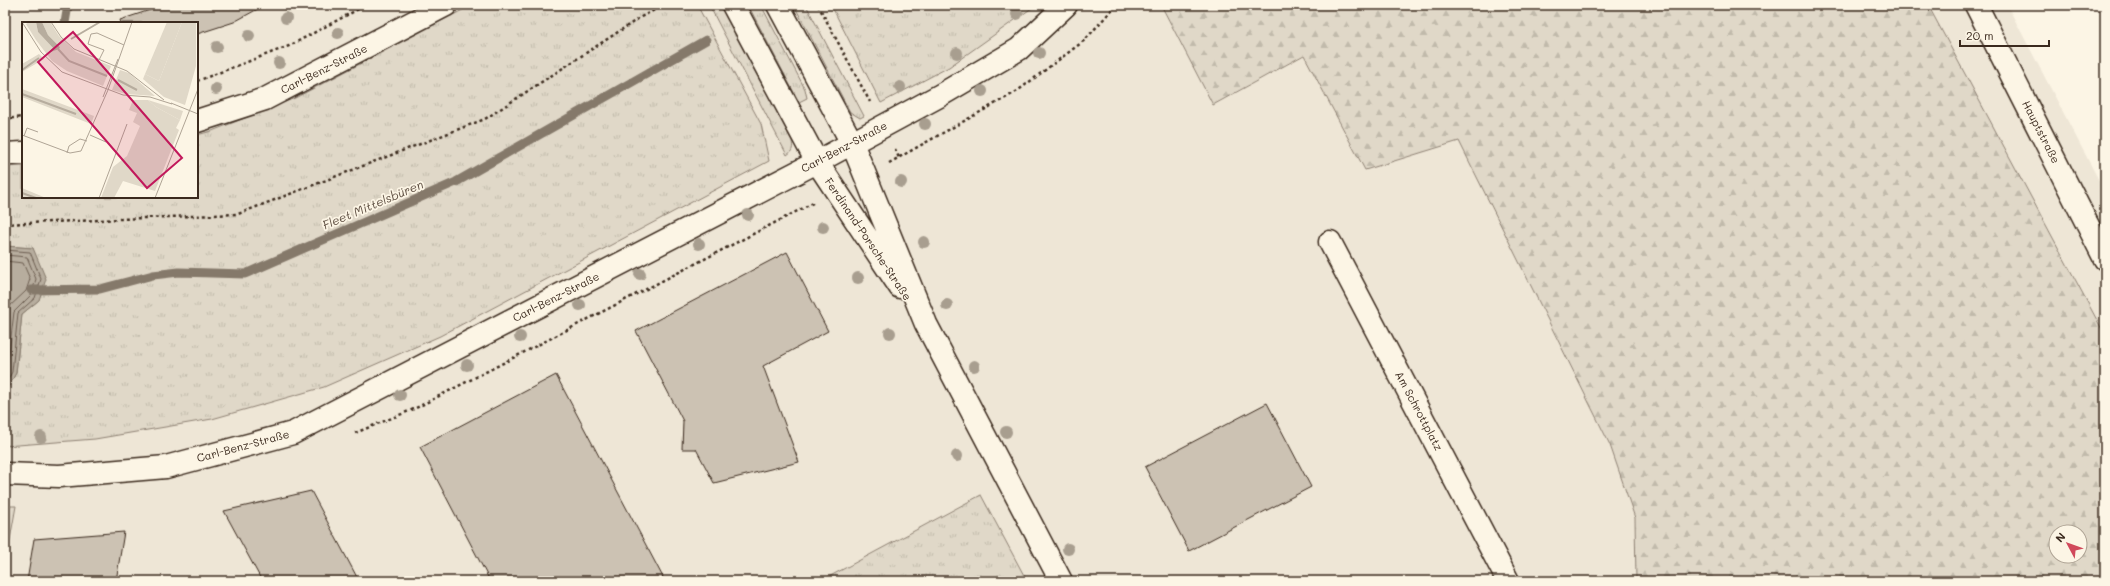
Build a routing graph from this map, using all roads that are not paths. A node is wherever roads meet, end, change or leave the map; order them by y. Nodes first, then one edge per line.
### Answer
1 (446, 5) edge
2 (733, 5) edge
3 (778, 5) edge
4 (1066, 5) edge
5 (1976, 5) edge
6 (198, 121) edge
7 (852, 143) junction
8 (22, 153) edge
9 (5, 154) edge
10 (817, 162) junction
11 (1330, 242) dead end
12 (2105, 260) edge
13 (926, 324) junction
14 (5, 474) edge
15 (1061, 581) edge
16 (1508, 581) edge

1 - 6 street, Carl-Benz-Straße
2 - 10 street, Ferdinand-Porsche-Straße
3 - 7 street, Ferdinand-Porsche-Straße
4 - 7 street, Carl-Benz-Straße
5 - 12 street, Hauptstraße
7 - 10 street, Carl-Benz-Straße
7 - 13 street, Ferdinand-Porsche-Straße
8 - 9 street
10 - 13 street, Ferdinand-Porsche-Straße
10 - 14 street, Carl-Benz-Straße
11 - 16 street, Am Schrottplatz
13 - 15 street, Ferdinand-Porsche-Straße

